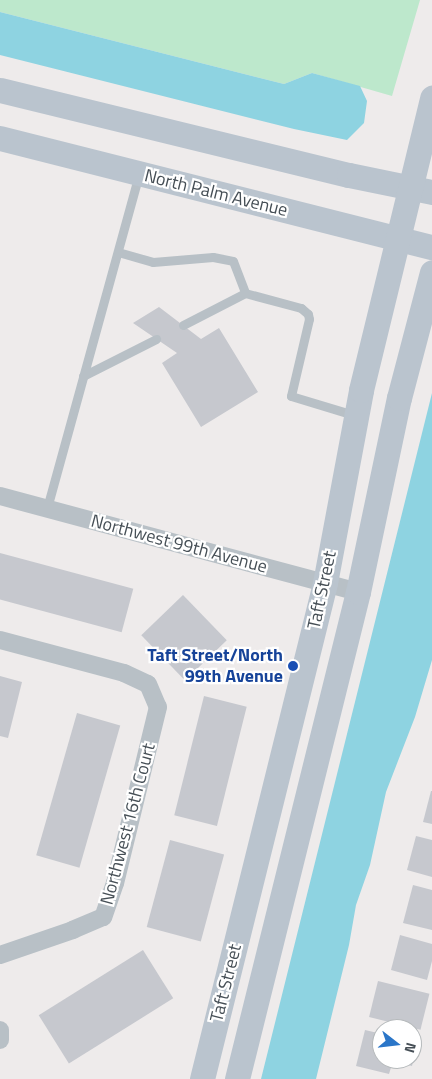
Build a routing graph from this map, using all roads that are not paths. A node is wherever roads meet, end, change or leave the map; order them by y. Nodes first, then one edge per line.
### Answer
1 (0, 90) edge
2 (432, 98) edge
3 (0, 138) edge
4 (139, 173) junction
5 (421, 189) edge
6 (397, 238) junction
7 (432, 247) edge
8 (118, 252) junction
9 (432, 272) edge
10 (245, 294) junction
11 (183, 325) dead end
12 (156, 339) dead end
13 (83, 376) junction
14 (356, 415) junction
15 (0, 496) edge
16 (47, 508) junction
17 (326, 583) junction
18 (358, 592) junction
19 (0, 640) edge
20 (0, 955) edge
21 (0, 1030) edge
22 (0, 1040) edge
23 (202, 1079) edge
24 (236, 1079) edge

1 - 5 street
2 - 5 street, Taft Street
3 - 4 street, North Palm Avenue
4 - 6 street, North Palm Avenue
4 - 8 lane
5 - 6 street, Taft Street
6 - 7 street, North Palm Avenue
6 - 14 street, Taft Street
8 - 10 lane
8 - 13 lane
9 - 18 street, Taft Street
10 - 11 lane
10 - 14 lane
12 - 13 lane
13 - 16 lane
14 - 17 street, Taft Street
15 - 16 street, Northwest 99th Avenue
16 - 17 street, Northwest 99th Avenue
17 - 18 street, Northwest 99th Avenue
17 - 23 street, Taft Street
18 - 24 street, Taft Street
19 - 20 street, Northwest 16th Court
21 - 22 street

